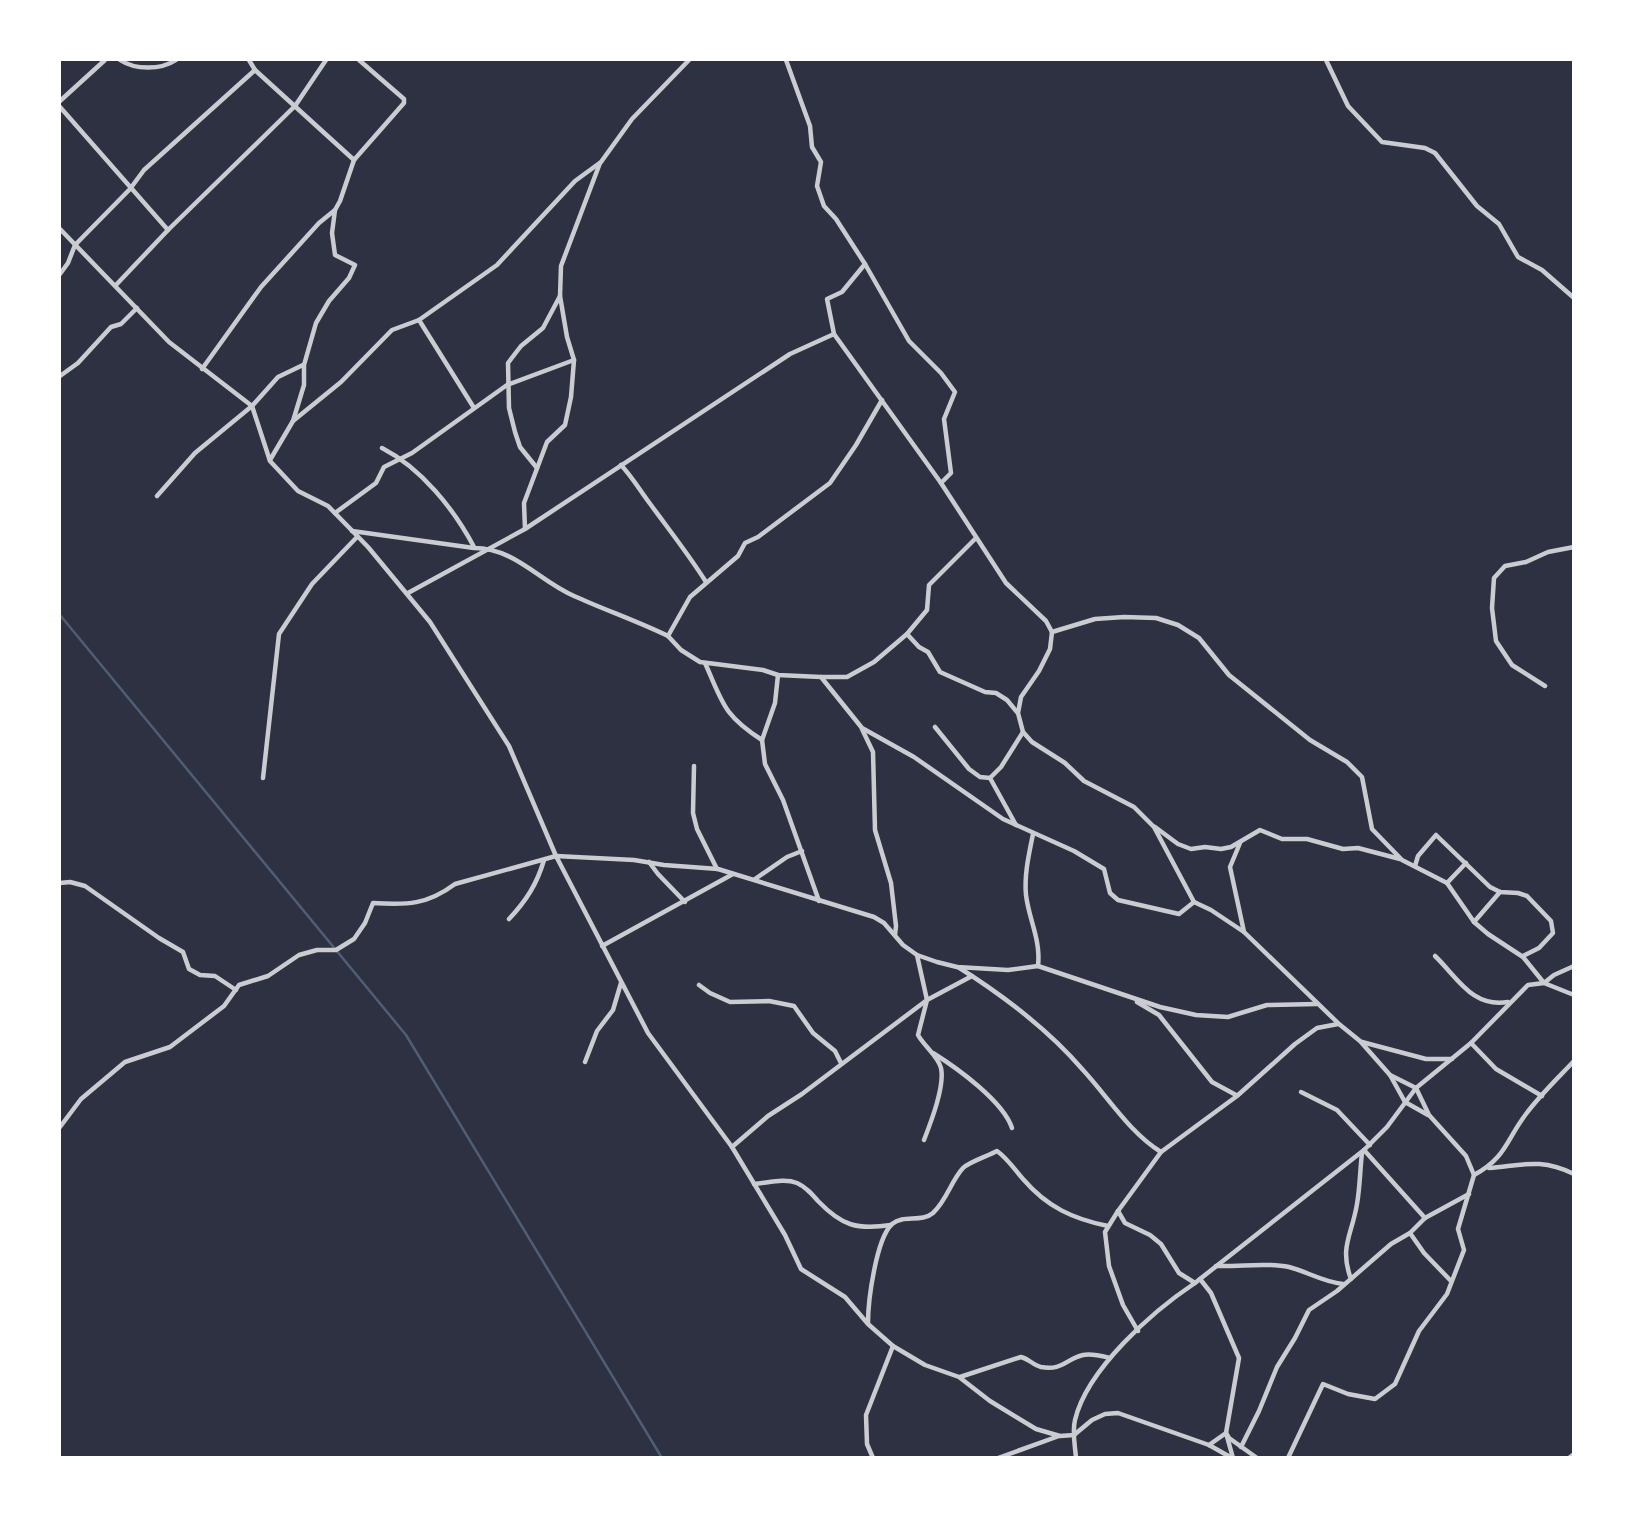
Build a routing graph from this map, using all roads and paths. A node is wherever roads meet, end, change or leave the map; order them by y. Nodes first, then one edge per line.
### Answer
1 (105, 60) edge
2 (120, 60) edge
3 (176, 60) edge
4 (249, 60) edge
5 (326, 60) edge
6 (359, 60) edge
7 (689, 60) edge
8 (786, 60) edge
9 (1326, 60) edge
10 (256, 70) junction
11 (60, 101) edge
12 (295, 106) junction
13 (60, 107) edge
14 (354, 160) junction
15 (601, 162) junction
16 (130, 189) junction
17 (335, 210) junction
18 (60, 229) edge
19 (168, 230) junction
20 (75, 245) junction
21 (865, 264) junction
22 (60, 274) edge
23 (116, 285) junction
24 (560, 296) junction
25 (1573, 298) edge
26 (137, 308) junction
27 (419, 320) junction
28 (834, 334) junction
29 (574, 360) junction
30 (303, 365) junction
31 (202, 369) junction
32 (60, 376) edge
33 (509, 384) junction
34 (882, 400) junction
35 (253, 405) junction
36 (474, 408) junction
37 (293, 421) junction
38 (382, 449) dead end
39 (401, 458) junction
40 (270, 461) junction
41 (621, 465) junction
42 (538, 468) junction
43 (941, 483) junction
44 (157, 496) dead end
45 (335, 513) junction
46 (525, 529) junction
47 (351, 531) junction
48 (357, 537) junction
49 (976, 538) junction
50 (1573, 547) edge
51 (474, 548) junction
52 (489, 548) junction
53 (706, 582) junction
54 (408, 593) junction
55 (1052, 632) junction
56 (907, 634) junction
57 (668, 636) junction
58 (705, 663) junction
59 (778, 675) junction
60 (821, 677) junction
61 (1545, 686) dead end
62 (1018, 713) junction
63 (935, 727) dead end
64 (862, 728) junction
65 (1023, 732) junction
66 (762, 740) junction
67 (694, 766) dead end
68 (263, 778) dead end
69 (990, 778) junction
70 (1017, 826) junction
71 (1154, 827) junction
72 (1033, 834) junction
73 (1241, 842) junction
74 (802, 851) junction
75 (556, 856) junction
76 (545, 859) junction
77 (1402, 860) junction
78 (649, 862) junction
79 (1466, 863) junction
80 (1415, 866) junction
81 (718, 869) junction
82 (733, 874) junction
83 (753, 880) junction
84 (60, 883) edge
85 (1447, 883) junction
86 (1500, 892) junction
87 (819, 901) junction
88 (685, 902) junction
89 (1194, 902) junction
90 (509, 919) dead end
91 (1474, 922) junction
92 (1244, 932) junction
93 (895, 935) junction
94 (602, 946) junction
95 (917, 955) junction
96 (1435, 956) dead end
97 (1523, 957) junction
98 (1038, 966) junction
99 (1573, 966) edge
100 (957, 967) junction
101 (972, 976) junction
102 (621, 982) junction
103 (1544, 983) junction
104 (699, 985) dead end
105 (236, 990) junction
106 (1573, 995) edge
107 (1131, 998) junction
108 (927, 1000) junction
109 (1509, 1002) junction
110 (1318, 1004) junction
111 (1339, 1024) junction
112 (1360, 1041) junction
113 (1471, 1043) junction
114 (928, 1050) junction
115 (1453, 1059) junction
116 (1573, 1060) edge
117 (585, 1062) dead end
118 (841, 1063) junction
119 (1390, 1075) junction
120 (1416, 1088) junction
121 (1301, 1092) dead end
122 (1237, 1096) junction
123 (1542, 1096) junction
124 (1405, 1102) junction
125 (1429, 1115) junction
126 (60, 1127) edge
127 (1012, 1128) dead end
128 (924, 1140) dead end
129 (1370, 1145) junction
130 (732, 1147) junction
131 (1363, 1151) junction
132 (1161, 1152) junction
133 (1487, 1168) junction
134 (1573, 1174) edge
135 (1474, 1175) junction
136 (754, 1184) junction
137 (1470, 1194) junction
138 (1118, 1211) junction
139 (1425, 1218) junction
140 (892, 1225) junction
141 (1108, 1226) junction
142 (1410, 1233) junction
143 (1216, 1266) junction
144 (1351, 1279) junction
145 (1198, 1281) junction
146 (1451, 1281) junction
147 (1344, 1284) junction
148 (868, 1324) junction
149 (1138, 1331) junction
150 (893, 1346) junction
151 (1110, 1358) junction
152 (960, 1377) junction
153 (1226, 1433) junction
154 (1074, 1435) junction
155 (1059, 1436) junction
156 (1209, 1446) junction
157 (1241, 1447) junction
158 (1573, 1454) edge
159 (873, 1458) edge
160 (998, 1458) edge
161 (1076, 1458) edge
162 (1233, 1458) edge
163 (1257, 1458) edge
164 (1288, 1458) edge
165 (1569, 1458) edge

1 - 11 street
2 - 3 street
4 - 10 street
5 - 12 street
6 - 14 street
7 - 15 street
8 - 21 street
9 - 25 street
10 - 12 street
10 - 16 street
12 - 14 street
12 - 19 street
13 - 16 street
14 - 17 street
15 - 24 street
15 - 27 street
16 - 19 street
16 - 20 street
17 - 30 street
17 - 31 street
18 - 20 street
19 - 23 street
20 - 22 street
20 - 23 street
21 - 28 street
21 - 43 street
23 - 26 street
24 - 29 street
24 - 33 street
26 - 31 street
26 - 32 street
27 - 36 street
27 - 37 street
28 - 34 street
28 - 41 street
29 - 33 street
29 - 42 street
30 - 35 street
30 - 37 street
31 - 35 street
33 - 36 street
33 - 42 street
34 - 43 street
34 - 53 street
35 - 40 street
35 - 44 street
36 - 39 street
37 - 40 street
38 - 39 street
39 - 45 street
39 - 51 street
40 - 45 street
41 - 46 street
41 - 53 street
42 - 46 street
43 - 49 street
45 - 47 street
46 - 52 street
47 - 48 street
47 - 51 street
48 - 54 street
48 - 68 street
49 - 55 street
49 - 56 street
50 - 61 street
51 - 52 street
52 - 54 street
52 - 57 street
53 - 57 street
54 - 75 street
55 - 62 street
55 - 77 street
56 - 60 street
56 - 62 street
57 - 58 street
58 - 59 street
58 - 66 street
59 - 60 street
59 - 66 street
60 - 64 street
62 - 65 street
63 - 69 street
64 - 70 street
64 - 93 street
65 - 69 street
65 - 71 street
66 - 74 street
67 - 81 street
69 - 70 street
70 - 72 street
71 - 73 street
71 - 89 street
72 - 89 street
72 - 98 street
73 - 77 street
73 - 92 street
74 - 83 street
74 - 87 street
75 - 76 street
75 - 78 street
75 - 94 street
76 - 90 street
76 - 105 street
77 - 80 street
78 - 81 street
78 - 88 street
79 - 80 street
79 - 85 street
79 - 86 street
80 - 85 street
81 - 82 street
82 - 83 street
82 - 88 street
83 - 87 street
84 - 105 street
85 - 91 street
86 - 91 street
86 - 97 street
87 - 93 street
88 - 94 street
89 - 92 street
91 - 97 street
92 - 110 street
93 - 95 street
94 - 102 street
95 - 100 street
95 - 108 street
96 - 109 street
97 - 103 street
98 - 100 street
98 - 107 street
99 - 103 street
100 - 101 street
101 - 108 street
101 - 132 street
102 - 117 street
102 - 130 street
103 - 106 street
103 - 109 street
104 - 118 street
105 - 126 street
107 - 110 street
107 - 122 street
108 - 114 street
108 - 118 street
109 - 113 street
110 - 111 street
111 - 112 street
111 - 122 street
112 - 115 street
112 - 119 street
113 - 115 street
113 - 123 street
114 - 127 street
114 - 128 street
115 - 120 street
116 - 123 street
118 - 130 street
119 - 120 street
119 - 124 street
120 - 124 street
120 - 125 street
121 - 129 street
122 - 132 street
123 - 133 street
124 - 125 street
124 - 129 street
125 - 135 street
129 - 131 street
130 - 136 street
131 - 139 street
131 - 143 street
131 - 144 street
132 - 138 street
133 - 134 street
133 - 135 street
135 - 137 street
136 - 140 street
136 - 148 street
137 - 139 street
137 - 146 street
138 - 141 street
138 - 145 street
139 - 142 street
140 - 141 street
140 - 148 street
141 - 149 street
142 - 144 street
142 - 146 street
143 - 145 street
143 - 147 street
144 - 147 street
145 - 149 street
145 - 153 street
146 - 164 street
147 - 157 street
148 - 150 street
149 - 151 street
150 - 152 street
150 - 159 street
151 - 152 street
151 - 154 street
152 - 155 street
153 - 156 street
153 - 157 street
153 - 162 street
154 - 155 street
154 - 156 street
154 - 161 street
155 - 160 street
156 - 162 street
157 - 163 street
158 - 165 street

